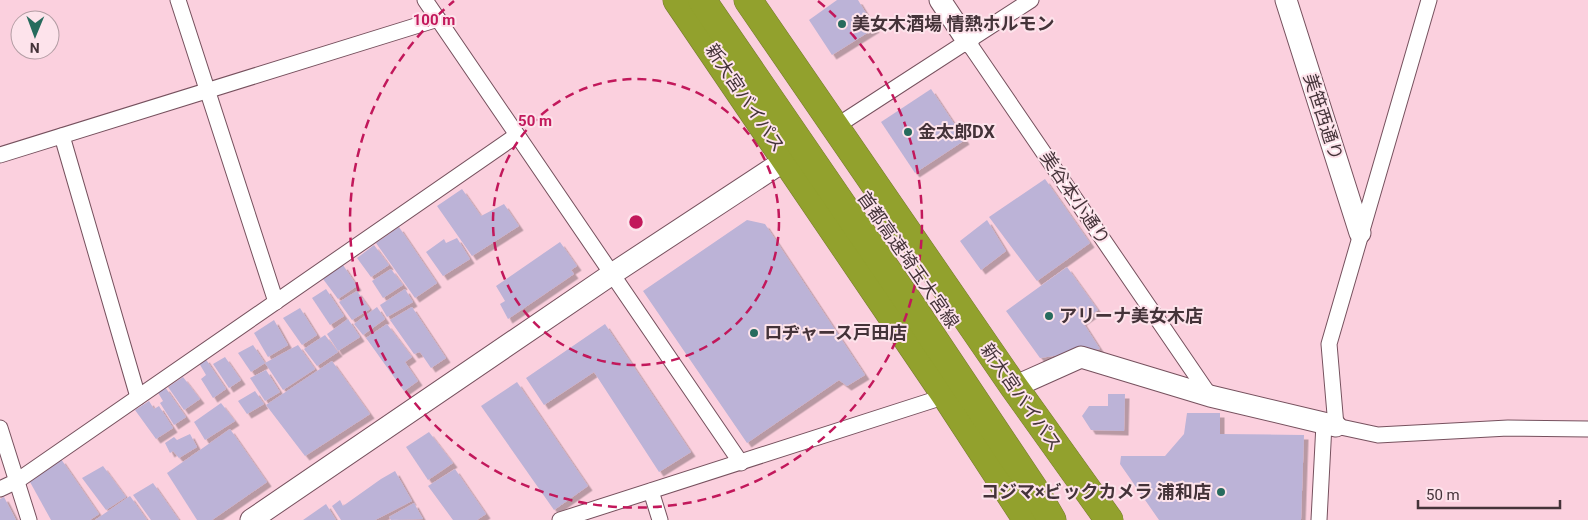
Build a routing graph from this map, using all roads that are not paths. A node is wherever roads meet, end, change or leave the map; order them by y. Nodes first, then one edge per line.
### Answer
1 (178, 0) edge
2 (425, 0) edge
3 (678, 0) edge
4 (702, 0) edge
5 (729, 0) edge
6 (748, 0) edge
7 (940, 0) edge
8 (1031, 0) edge
9 (1286, 0) edge
10 (1428, 0) edge
11 (438, 19) junction
12 (968, 42) junction
13 (209, 90) junction
14 (835, 127) junction
15 (518, 135) junction
16 (62, 136) junction
17 (0, 155) edge
18 (787, 159) junction
19 (1360, 233) junction
20 (612, 274) junction
21 (276, 302) junction
22 (1014, 387) junction
23 (946, 396) junction
24 (1210, 396) junction
25 (138, 397) junction
26 (1330, 425) junction
27 (0, 428) edge
28 (1588, 428) edge
29 (740, 463) junction
30 (17, 481) junction
31 (0, 489) edge
32 (651, 491) junction
33 (29, 520) edge
34 (251, 520) edge
35 (560, 520) edge
36 (660, 520) edge
37 (1027, 520) edge
38 (1052, 520) edge
39 (1088, 520) edge
40 (1109, 520) edge
41 (1320, 520) edge

1 - 13 street
2 - 11 street
3 - 18 highway, 新大宮バイパス
4 - 38 highway, 首都高速埼玉大宮線
5 - 39 highway, 首都高速埼玉大宮線
6 - 14 highway, 新大宮バイパス
7 - 12 street, 美谷本小通り
8 - 12 street
9 - 19 street, 美笹西通り
10 - 19 street
11 - 13 street
11 - 15 street
12 - 14 street
12 - 24 street, 美谷本小通り
13 - 16 street
13 - 21 street
14 - 22 highway, 新大宮バイパス
15 - 20 street
15 - 21 street
16 - 17 street
16 - 25 street
18 - 20 street
18 - 23 highway, 新大宮バイパス
19 - 26 street
20 - 29 street
20 - 34 street
21 - 25 street
22 - 24 street
22 - 40 highway, 新大宮バイパス
23 - 29 street
23 - 37 highway, 新大宮バイパス
24 - 26 street
25 - 30 street
26 - 28 street
26 - 41 street
27 - 30 street
29 - 32 street
30 - 31 street
30 - 33 street
32 - 35 street
32 - 36 street

